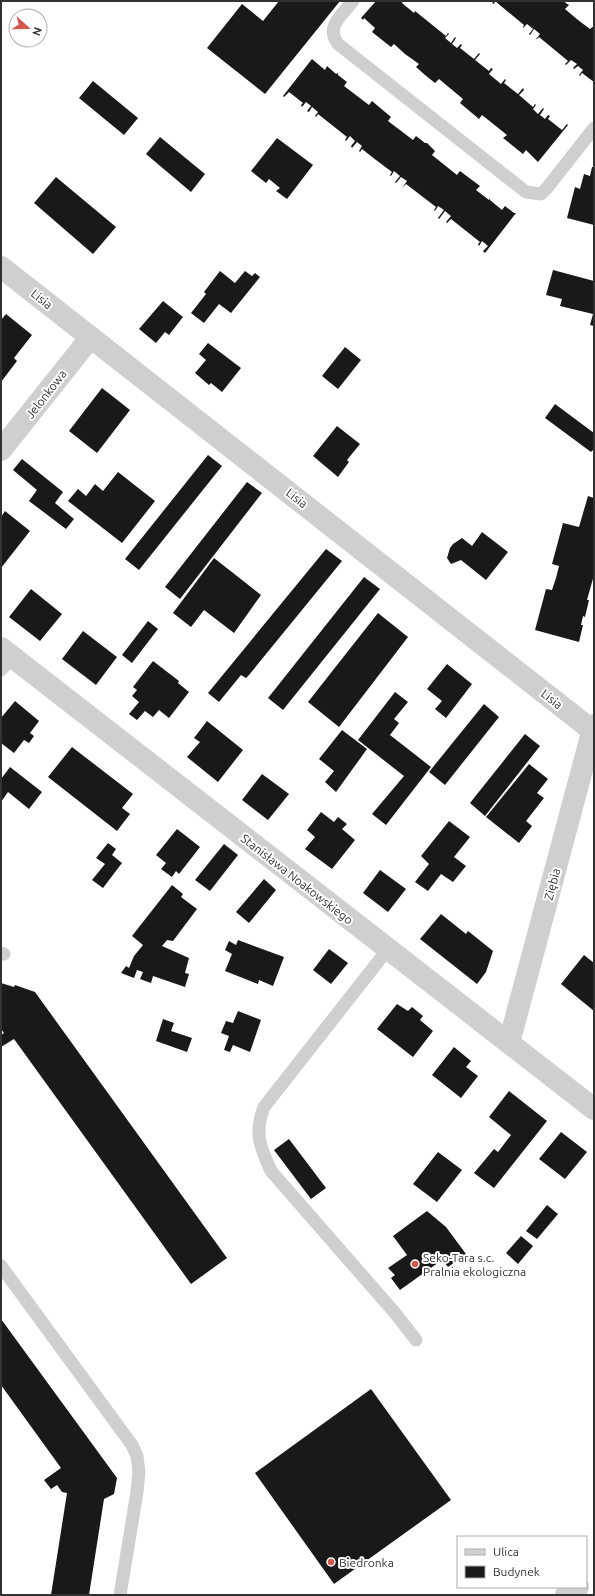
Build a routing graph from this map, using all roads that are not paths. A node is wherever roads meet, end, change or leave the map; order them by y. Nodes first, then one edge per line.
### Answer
1 (353, 1) edge
2 (594, 128) edge
3 (1, 267) edge
4 (90, 337) junction
5 (1, 450) edge
6 (4, 658) edge
7 (593, 728) edge
8 (388, 950) junction
9 (509, 1044) junction
10 (594, 1109) edge
11 (1, 1266) edge
12 (416, 1340) dead end
13 (576, 1588) edge
14 (120, 1595) edge
15 (566, 1595) edge

1 - 2 lane
3 - 4 street, Lisia
4 - 5 street, Jelonkowa
4 - 7 street, Lisia
6 - 8 street, Stanisława Noakowskiego
7 - 9 street, Ziębia
8 - 9 street, Stanisława Noakowskiego
8 - 12 lane
9 - 10 street, Stanisława Noakowskiego
11 - 14 lane
13 - 15 street

